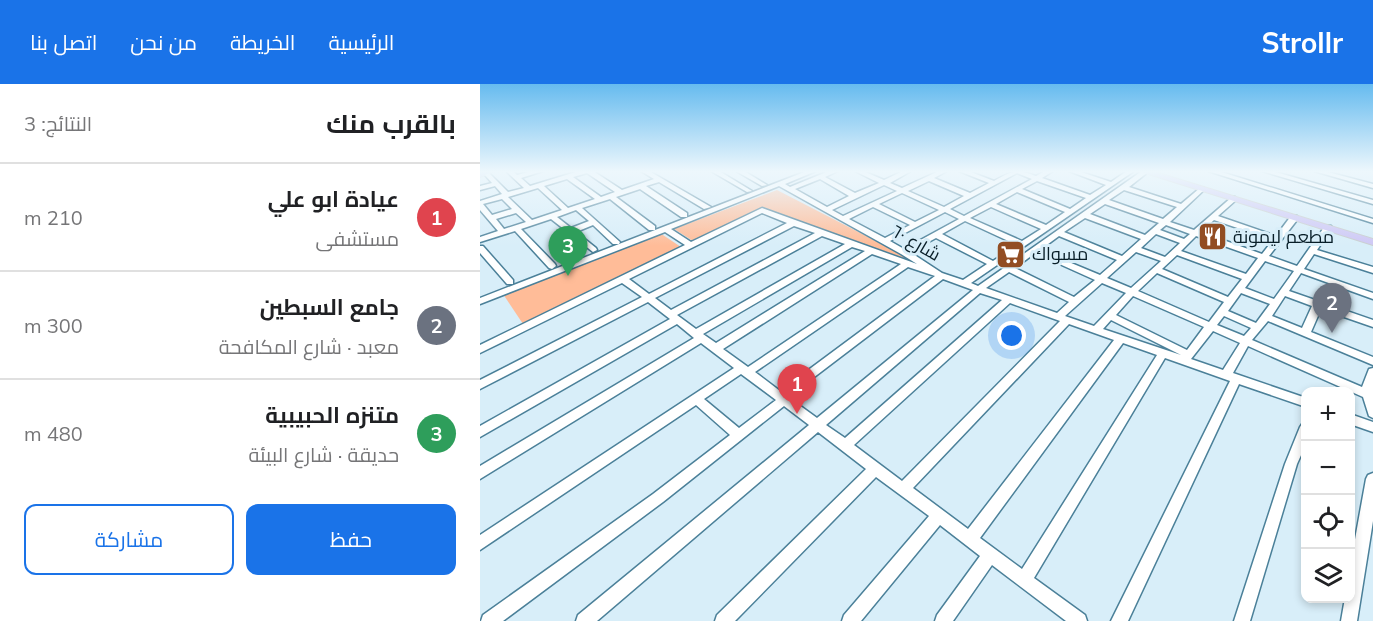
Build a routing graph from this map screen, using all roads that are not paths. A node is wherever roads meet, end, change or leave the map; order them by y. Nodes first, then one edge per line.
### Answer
1 (502, 196) edge
2 (506, 196) edge
3 (550, 196) edge
4 (595, 196) edge
5 (611, 196) joint
6 (656, 196) edge
7 (668, 196) edge
8 (687, 196) edge
9 (741, 196) edge
10 (742, 196) edge
11 (749, 196) edge
12 (802, 196) edge
13 (851, 196) edge
14 (891, 196) edge
15 (913, 196) edge
16 (970, 196) edge
17 (1032, 196) edge
18 (1086, 196) edge
19 (1094, 196) edge
20 (1111, 196) edge
21 (1150, 196) edge
22 (1195, 196) edge
23 (1233, 196) edge
24 (1235, 196) edge
25 (1290, 196) edge
26 (1354, 196) edge
27 (1361, 196) edge
28 (1004, 197) edge
29 (1091, 198) junction
30 (1241, 198) junction
31 (660, 199) junction
32 (1364, 199) junction
33 (600, 200) junction
34 (1104, 201) junction
35 (1373, 202) edge
36 (480, 204) edge
37 (873, 204) junction
38 (991, 204) junction
39 (578, 207) junction
40 (706, 207) junction
41 (1183, 207) junction
42 (1373, 207) edge
43 (517, 210) junction
44 (762, 210) junction
45 (826, 210) junction
46 (944, 210) junction
47 (567, 211) junction
48 (1071, 212) junction
49 (684, 215) junction
50 (1084, 215) junction
51 (552, 216) junction
52 (1213, 217) junction
53 (491, 218) junction
54 (1062, 218) junction
55 (1294, 218) junction
56 (842, 219) junction
57 (966, 219) junction
58 (1373, 221) edge
59 (594, 222) junction
60 (1074, 222) junction
61 (531, 223) junction
62 (793, 223) junction
63 (1165, 223) junction
64 (914, 224) junction
65 (516, 228) junction
66 (652, 228) junction
67 (664, 228) junction
68 (1046, 228) junction
69 (1328, 228) junction
70 (570, 231) junction
71 (902, 231) junction
72 (1155, 231) junction
73 (503, 232) junction
74 (821, 233) junction
75 (1059, 233) junction
76 (1193, 233) junction
77 (1373, 234) edge
78 (937, 235) junction
79 (1146, 238) junction
80 (1278, 239) junction
81 (480, 240) edge
82 (616, 242) junction
83 (885, 242) junction
84 (923, 242) junction
85 (1185, 242) junction
86 (1373, 242) edge
87 (851, 244) junction
88 (1022, 244) junction
89 (691, 245) junction
90 (1134, 248) junction
91 (480, 249) edge
92 (593, 250) junction
93 (1034, 250) junction
94 (871, 251) junction
95 (1175, 251) junction
96 (1312, 251) junction
97 (904, 252) junction
98 (1123, 259) junction
99 (1263, 259) junction
100 (484, 260) edge
101 (1166, 260) junction
102 (907, 264) junction
103 (993, 264) junction
104 (552, 266) junction
105 (1008, 268) junction
106 (1157, 270) junction
107 (1298, 270) junction
108 (1373, 270) edge
109 (941, 276) junction
110 (1248, 278) junction
111 (623, 279) junction
112 (1102, 279) junction
113 (521, 281) junction
114 (510, 282) junction
115 (964, 284) junction
116 (979, 289) junction
117 (1239, 289) junction
118 (1132, 292) junction
119 (1284, 292) junction
120 (480, 294) edge
121 (1373, 296) edge
122 (648, 298) junction
123 (1008, 300) junction
124 (480, 301) edge
125 (1230, 301) junction
126 (1076, 302) junction
127 (1276, 303) junction
128 (1318, 304) junction
129 (1222, 312) junction
130 (1110, 316) junction
131 (1266, 317) junction
132 (674, 318) junction
133 (1063, 318) junction
134 (1373, 324) edge
135 (1211, 327) junction
136 (1257, 327) junction
137 (1096, 330) junction
138 (1305, 333) junction
139 (698, 336) junction
140 (1120, 339) junction
141 (1246, 341) junction
142 (480, 349) edge
143 (715, 349) junction
144 (1163, 354) junction
145 (1187, 358) junction
146 (1373, 361) edge
147 (744, 371) junction
148 (1373, 372) edge
149 (1231, 377) junction
150 (480, 385) edge
151 (1368, 394) junction
152 (696, 399) junction
153 (782, 399) junction
154 (1301, 402) edge
155 (1373, 413) edge
156 (1355, 421) edge
157 (816, 424) junction
158 (1373, 427) edge
159 (480, 432) edge
160 (739, 436) junction
161 (1301, 438) edge
162 (845, 446) junction
163 (876, 468) junction
164 (480, 473) edge
165 (1373, 479) edge
166 (903, 489) junction
167 (938, 516) junction
168 (970, 539) junction
169 (480, 543) edge
170 (990, 554) junction
171 (1024, 580) junction
172 (489, 621) edge
173 (584, 621) edge
174 (723, 621) edge
175 (850, 621) edge
176 (943, 621) edge
177 (1078, 621) edge
178 (1119, 621) edge
179 (1242, 621) edge
180 (1349, 621) edge

1 - 36 street
2 - 43 street
3 - 47 street
4 - 33 street
5 - 33 street
5 - 66 street
6 - 31 street
7 - 31 street
8 - 40 street
9 - 40 street
10 - 67 street
11 - 44 street
12 - 45 street, شارع ٦٠
13 - 45 street
14 - 37 street
15 - 46 street
16 - 46 street
17 - 48 street
18 - 29 street
19 - 29 street
20 - 34 street
21 - 41 street
22 - 41 street
23 - 30 main road
24 - 30 main road
25 - 58 street
26 - 32 street
27 - 32 street
28 - 38 street
29 - 48 street
30 - 52 street
30 - 55 main road
30 - 77 main road
31 - 49 street
32 - 35 street
32 - 42 street
33 - 39 street
34 - 50 street
34 - 63 street
36 - 53 street
37 - 56 street
37 - 64 street
38 - 57 street
38 - 68 street
39 - 47 street
39 - 59 street
40 - 49 street
41 - 63 street
43 - 53 street
43 - 61 street
44 - 62 street
44 - 89 street
45 - 56 street, شارع ٦٠
46 - 57 street
46 - 64 street
47 - 51 street
48 - 54 street
49 - 66 street
50 - 60 street
50 - 79 street
51 - 61 street
51 - 70 street
52 - 76 street
52 - 80 street
53 - 73 street
54 - 60 street
54 - 68 street
55 - 69 main road
55 - 80 street
56 - 83 street, شارع ٦٠
57 - 78 street
57 - 88 street
59 - 70 street
59 - 82 street
60 - 75 street
61 - 65 street
62 - 74 street
62 - 122 street
63 - 72 street
63 - 76 street
64 - 71 street
65 - 73 street
65 - 104 street
66 - 82 street
67 - 89 street
67 - 113 street
68 - 88 street
69 - 86 main road
69 - 96 street
70 - 92 street
71 - 83 street
71 - 84 street
72 - 79 street
72 - 85 street
73 - 81 street
74 - 87 street
74 - 132 street
75 - 93 street
75 - 98 street
76 - 85 street
76 - 99 street
78 - 84 street
78 - 103 street
79 - 90 street
80 - 99 street
82 - 92 street
83 - 97 street, شارع ٦٠
84 - 97 street
85 - 95 street
87 - 94 street
87 - 139 street
88 - 103 street
89 - 111 street
90 - 98 street
90 - 101 street
91 - 100 street
92 - 104 street
93 - 105 street
93 - 112 street
94 - 102 street
94 - 143 street
95 - 101 street
95 - 110 street
96 - 107 street
96 - 108 street
97 - 109 street, شارع ٦٠
98 - 112 street
99 - 107 street
99 - 110 street
100 - 114 street
101 - 106 street
102 - 109 street
102 - 147 street
103 - 115 street
104 - 113 street
105 - 116 street
105 - 126 street
106 - 118 street
106 - 125 street
107 - 119 street
107 - 121 street
109 - 115 street
109 - 153 street
110 - 117 street
111 - 122 street
111 - 142 street
112 - 118 street
112 - 126 street
113 - 114 street
113 - 124 street
114 - 120 street
115 - 116 street
116 - 123 street
116 - 157 street
117 - 125 street
117 - 127 street
118 - 130 street
118 - 135 street
119 - 127 street
119 - 128 street
122 - 132 street
122 - 150 street
123 - 133 street
123 - 162 street
125 - 129 street
126 - 133 street
127 - 131 street
128 - 134 street
128 - 138 street
129 - 135 street
129 - 136 street
130 - 137 street
130 - 145 street
131 - 136 street
131 - 138 street
132 - 139 street
132 - 159 street
133 - 137 street
133 - 166 street
135 - 141 street
135 - 145 street
136 - 141 street
137 - 140 street
138 - 146 street
139 - 143 street
139 - 164 street
140 - 144 street
140 - 168 street
141 - 149 street
141 - 151 street
143 - 147 street
144 - 145 street
144 - 171 street
145 - 149 street
147 - 152 street
147 - 153 street
148 - 151 street
149 - 154 street
149 - 178 street
151 - 155 street
152 - 160 street
152 - 169 street
153 - 157 street
153 - 160 street
156 - 158 street
157 - 162 street
157 - 173 street
160 - 172 street
161 - 179 street
162 - 163 street
163 - 166 street
163 - 174 street
165 - 180 street
166 - 167 street
167 - 168 street
167 - 175 street
168 - 170 street
170 - 171 street
170 - 176 street
171 - 177 street

